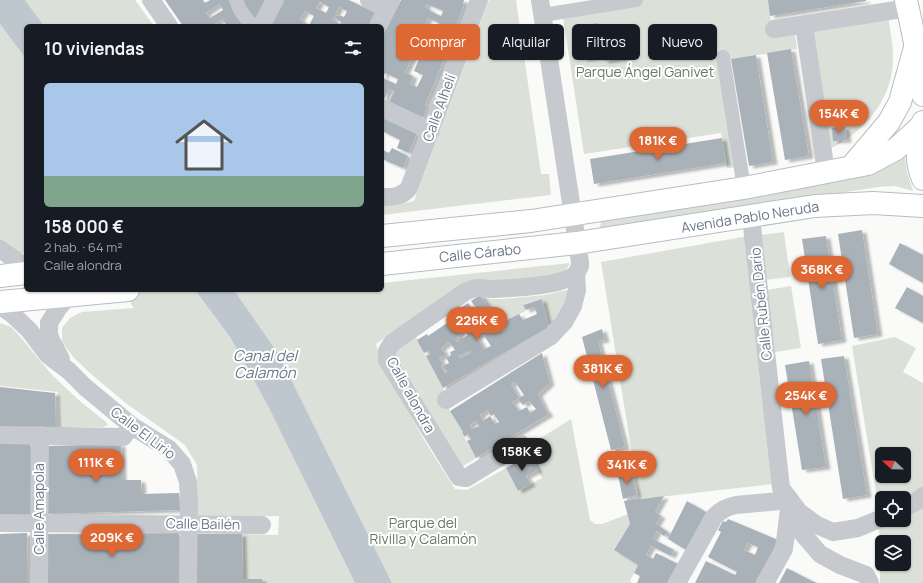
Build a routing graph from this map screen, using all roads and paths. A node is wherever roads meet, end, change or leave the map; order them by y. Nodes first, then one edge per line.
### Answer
1 (151, 0) edge
2 (236, 0) edge
3 (275, 0) edge
4 (369, 0) edge
5 (479, 0) edge
6 (636, 0) edge
7 (389, 4) edge
8 (907, 4) edge
9 (542, 7) edge
10 (168, 24) edge
11 (250, 24) edge
12 (262, 24) edge
13 (379, 24) edge
14 (804, 25) junction
15 (774, 30) dead end
16 (916, 44) junction
17 (723, 57) dead end
18 (923, 95) edge
19 (384, 109) edge
20 (922, 123) edge
21 (430, 131) junction
22 (859, 166) junction
23 (826, 172) junction
24 (923, 179) edge
25 (744, 188) junction
26 (384, 197) edge
27 (923, 206) edge
28 (573, 214) junction
29 (751, 216) junction
30 (384, 236) edge
31 (577, 243) junction
32 (0, 249) edge
33 (384, 264) edge
34 (24, 265) edge
35 (24, 273) edge
36 (576, 274) junction
37 (0, 276) edge
38 (108, 292) edge
39 (69, 296) junction
40 (0, 302) edge
41 (0, 306) edge
42 (69, 371) junction
43 (446, 400) dead end
44 (132, 426) junction
45 (0, 435) edge
46 (40, 435) junction
47 (521, 444) dead end
48 (785, 494) junction
49 (923, 496) edge
50 (911, 504) edge
51 (875, 521) edge
52 (0, 523) edge
53 (39, 523) junction
54 (189, 524) junction
55 (262, 525) dead end
56 (38, 583) edge
57 (188, 583) edge
58 (677, 583) edge
59 (766, 583) edge
60 (870, 583) edge

1 - 10 street
2 - 11 street
3 - 12 street
4 - 7 street
5 - 21 street, Calle Alhelí
6 - 9 street
7 - 13 street
8 - 14 street
8 - 16 main road
9 - 28 street
14 - 15 street
14 - 23 street
16 - 18 main road
16 - 22 main road
17 - 25 street
19 - 21 street
20 - 22 main road, Avenida Pablo Neruda
20 - 24 main road
21 - 26 street, Calle Alhelí
22 - 23 main road, Avenida Pablo Neruda
23 - 25 main road, Avenida Pablo Neruda
25 - 28 main road, Avenida Pablo Neruda
27 - 29 main road, Avenida Pablo Neruda
28 - 30 main road, Calle Cárabo
28 - 31 street
29 - 31 main road, Avenida Pablo Neruda
29 - 48 street, Calle Rubén Darío
31 - 33 main road, Calle Cárabo
31 - 36 street
32 - 34 street
35 - 37 main road
36 - 43 street
36 - 47 street, Calle alondra
38 - 39 main road
39 - 40 main road
39 - 42 street, Calle El Lirio
41 - 42 street, Calle El Lirio
42 - 44 street, Calle El Lirio
44 - 46 street
44 - 54 street, Calle El Lirio
45 - 46 street
46 - 53 street, Calle Amapola
48 - 51 street
48 - 58 street
48 - 59 street
48 - 60 street
49 - 50 street
52 - 53 street, Calle Bailén
53 - 54 street, Calle Bailén
53 - 56 street, Calle Amapola
54 - 55 street, Calle Bailén
54 - 57 street, Calle El Lirio

